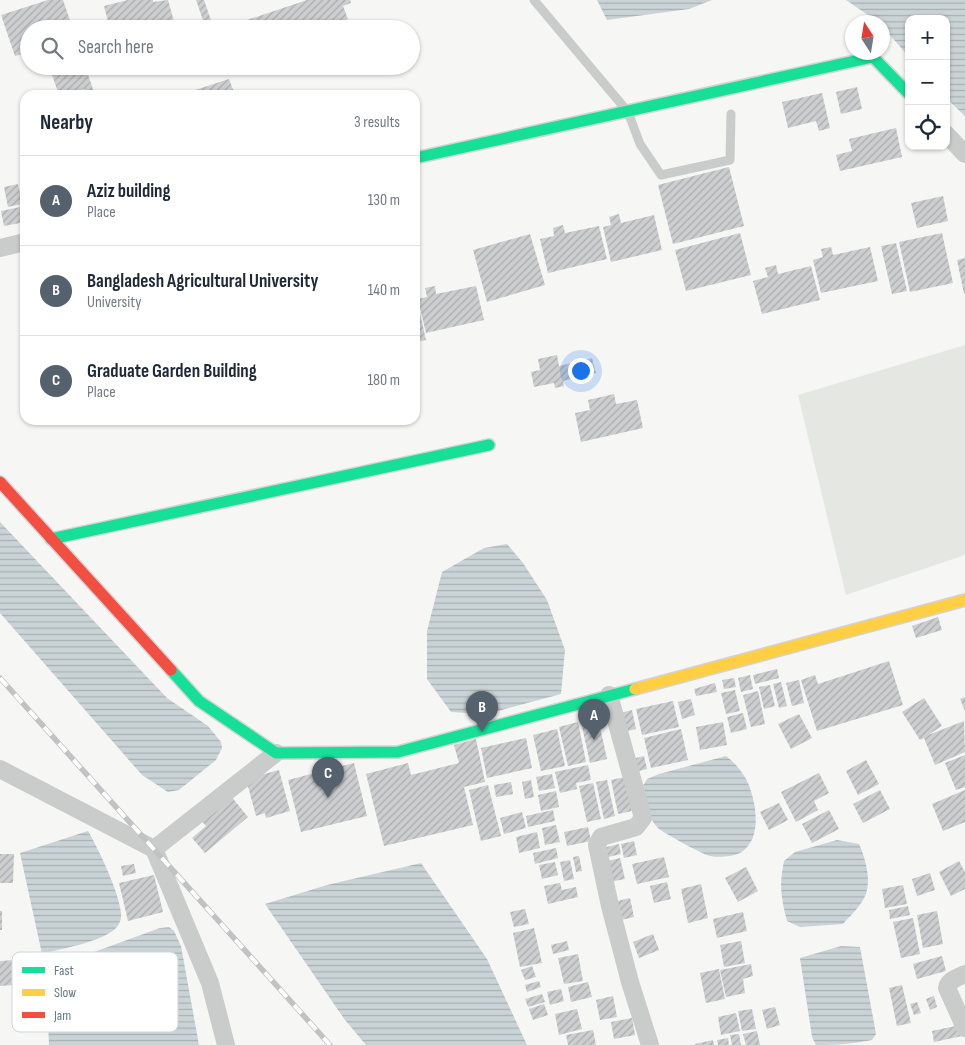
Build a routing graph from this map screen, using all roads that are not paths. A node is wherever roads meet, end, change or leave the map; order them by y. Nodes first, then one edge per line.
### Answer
1 (534, 0) edge
2 (905, 90) edge
3 (628, 112) junction
4 (731, 114) dead end
5 (950, 138) edge
6 (965, 154) edge
7 (420, 157) edge
8 (20, 243) edge
9 (0, 248) edge
10 (489, 445) dead end
11 (0, 482) edge
12 (51, 539) junction
13 (965, 600) edge
14 (609, 696) junction
15 (276, 753) junction
16 (0, 769) edge
17 (154, 849) junction
18 (965, 974) edge
19 (965, 1028) edge
20 (226, 1045) edge
21 (650, 1045) edge

1 - 3 lane
2 - 3 street
3 - 4 lane
3 - 7 street
5 - 6 street
8 - 9 street
10 - 12 street
11 - 12 street
12 - 15 street
13 - 14 street
14 - 15 street
14 - 21 street
15 - 17 street
16 - 17 street
17 - 20 street
18 - 19 street

